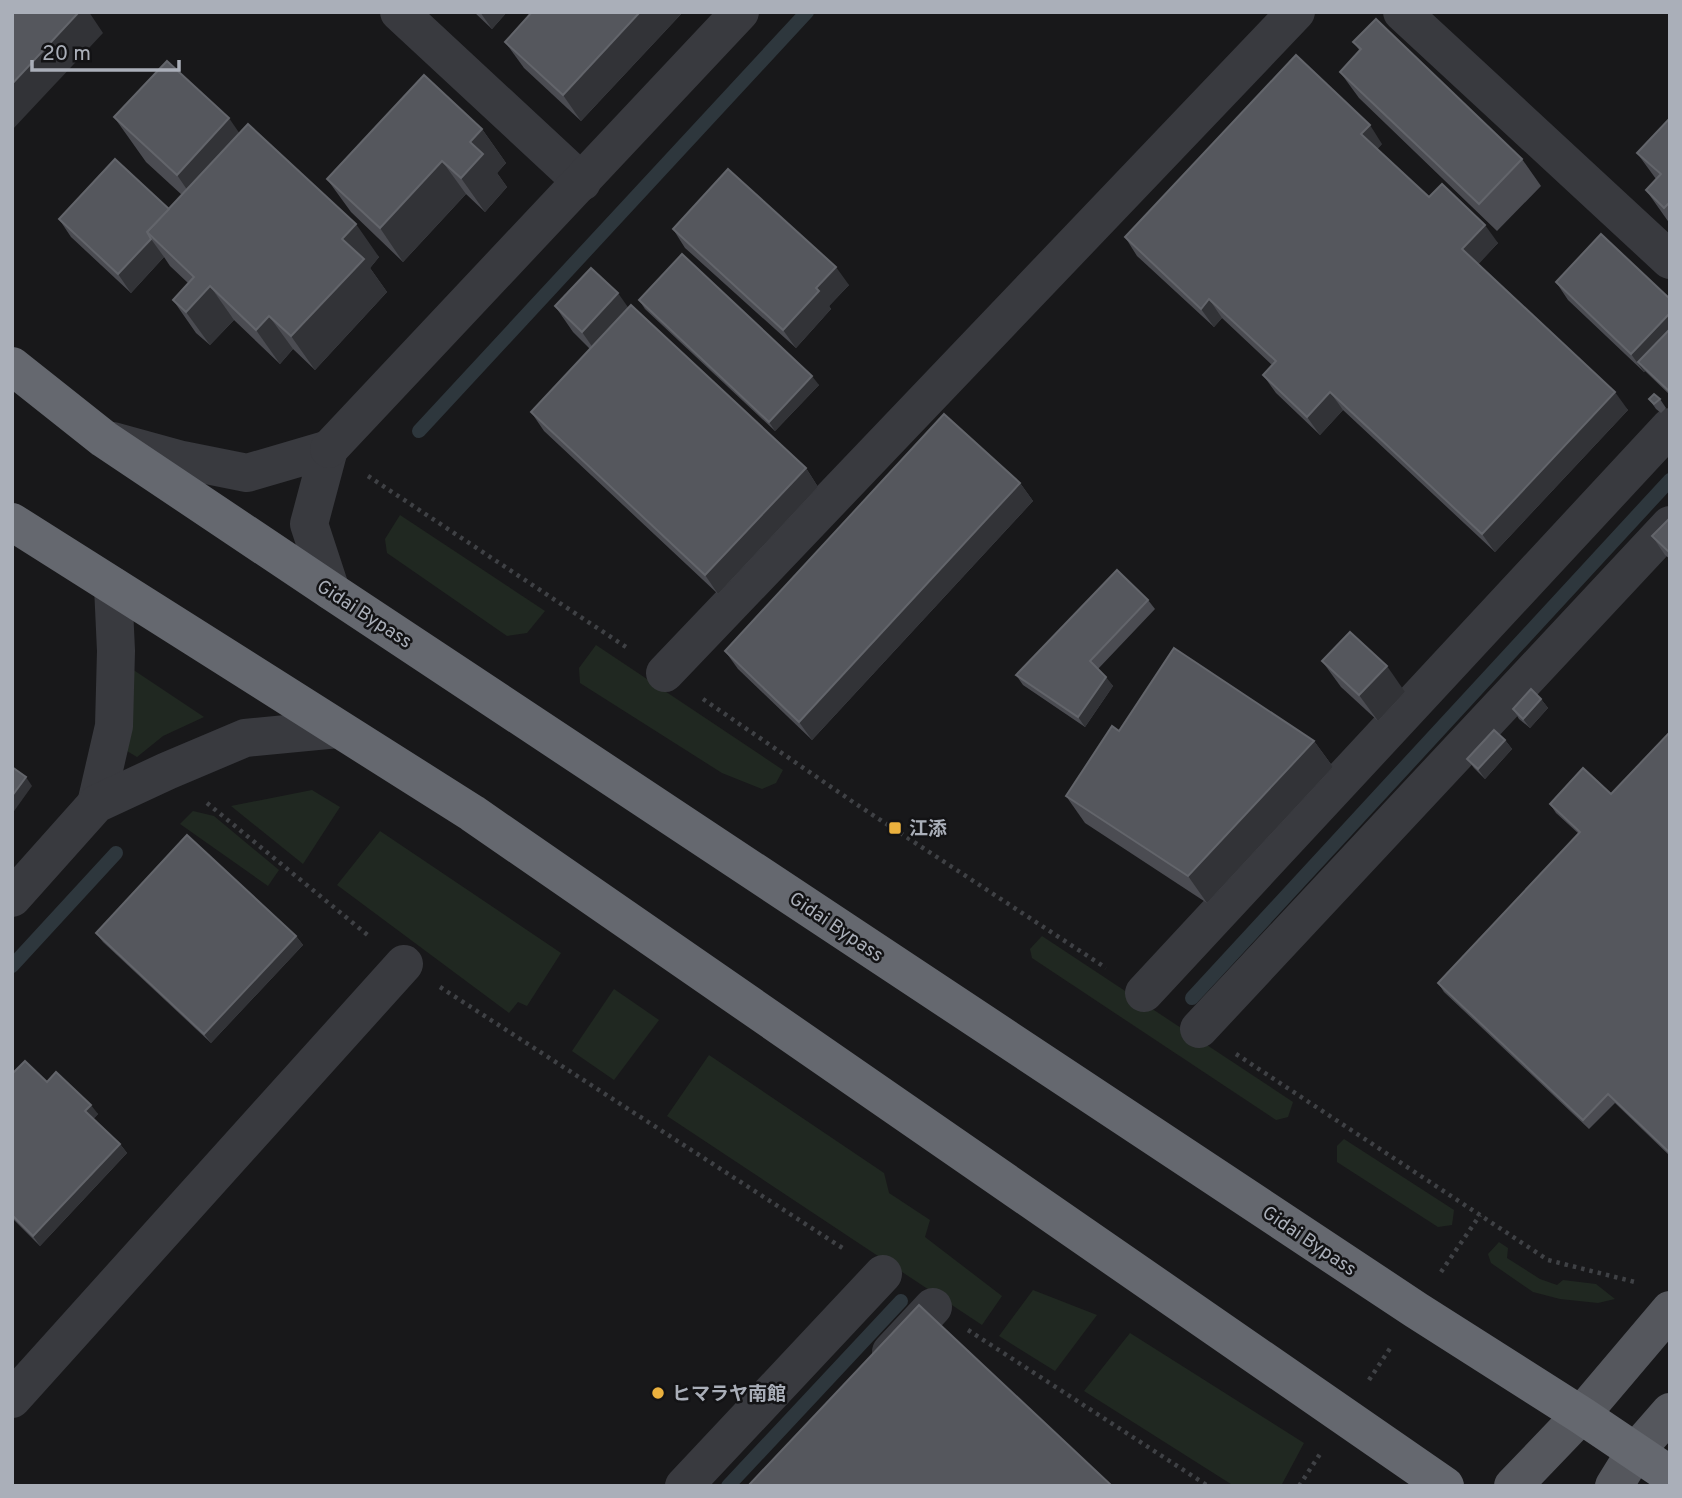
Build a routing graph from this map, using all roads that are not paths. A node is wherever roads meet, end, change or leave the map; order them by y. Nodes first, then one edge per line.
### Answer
1 (399, 12) edge
2 (740, 12) edge
3 (1296, 12) edge
4 (1402, 12) edge
5 (582, 182) junction
6 (1670, 260) edge
7 (12, 366) edge
8 (1670, 428) edge
9 (104, 439) junction
10 (329, 450) junction
11 (12, 522) edge
12 (1670, 525) edge
13 (113, 586) junction
14 (331, 591) junction
15 (665, 673) road end
16 (338, 729) junction
17 (96, 804) junction
18 (12, 898) edge
19 (404, 964) road end
20 (1144, 993) road end
21 (1199, 1029) road end
22 (883, 1274) road end
23 (933, 1307) road end
24 (1670, 1310) edge
25 (868, 1377) edge
26 (12, 1399) edge
27 (1670, 1412) edge
28 (1581, 1415) junction
29 (1635, 1452) junction
30 (1670, 1475) edge
31 (684, 1486) edge
32 (1445, 1486) edge
33 (1513, 1486) edge
34 (1614, 1486) edge

1 - 5 street
2 - 5 street
3 - 15 street
4 - 6 street
5 - 10 street
7 - 9 highway, Gidai Bypass
8 - 20 street
9 - 10 street
9 - 14 highway, Gidai Bypass
10 - 14 street
11 - 13 highway
12 - 21 street
13 - 16 highway
13 - 17 street
14 - 28 highway, Gidai Bypass
16 - 17 street
16 - 32 highway
17 - 18 street
19 - 26 street
22 - 31 street
23 - 25 street
24 - 28 main road
27 - 29 main road
28 - 29 highway, Gidai Bypass
28 - 33 main road
29 - 30 highway, Gidai Bypass
29 - 34 main road

